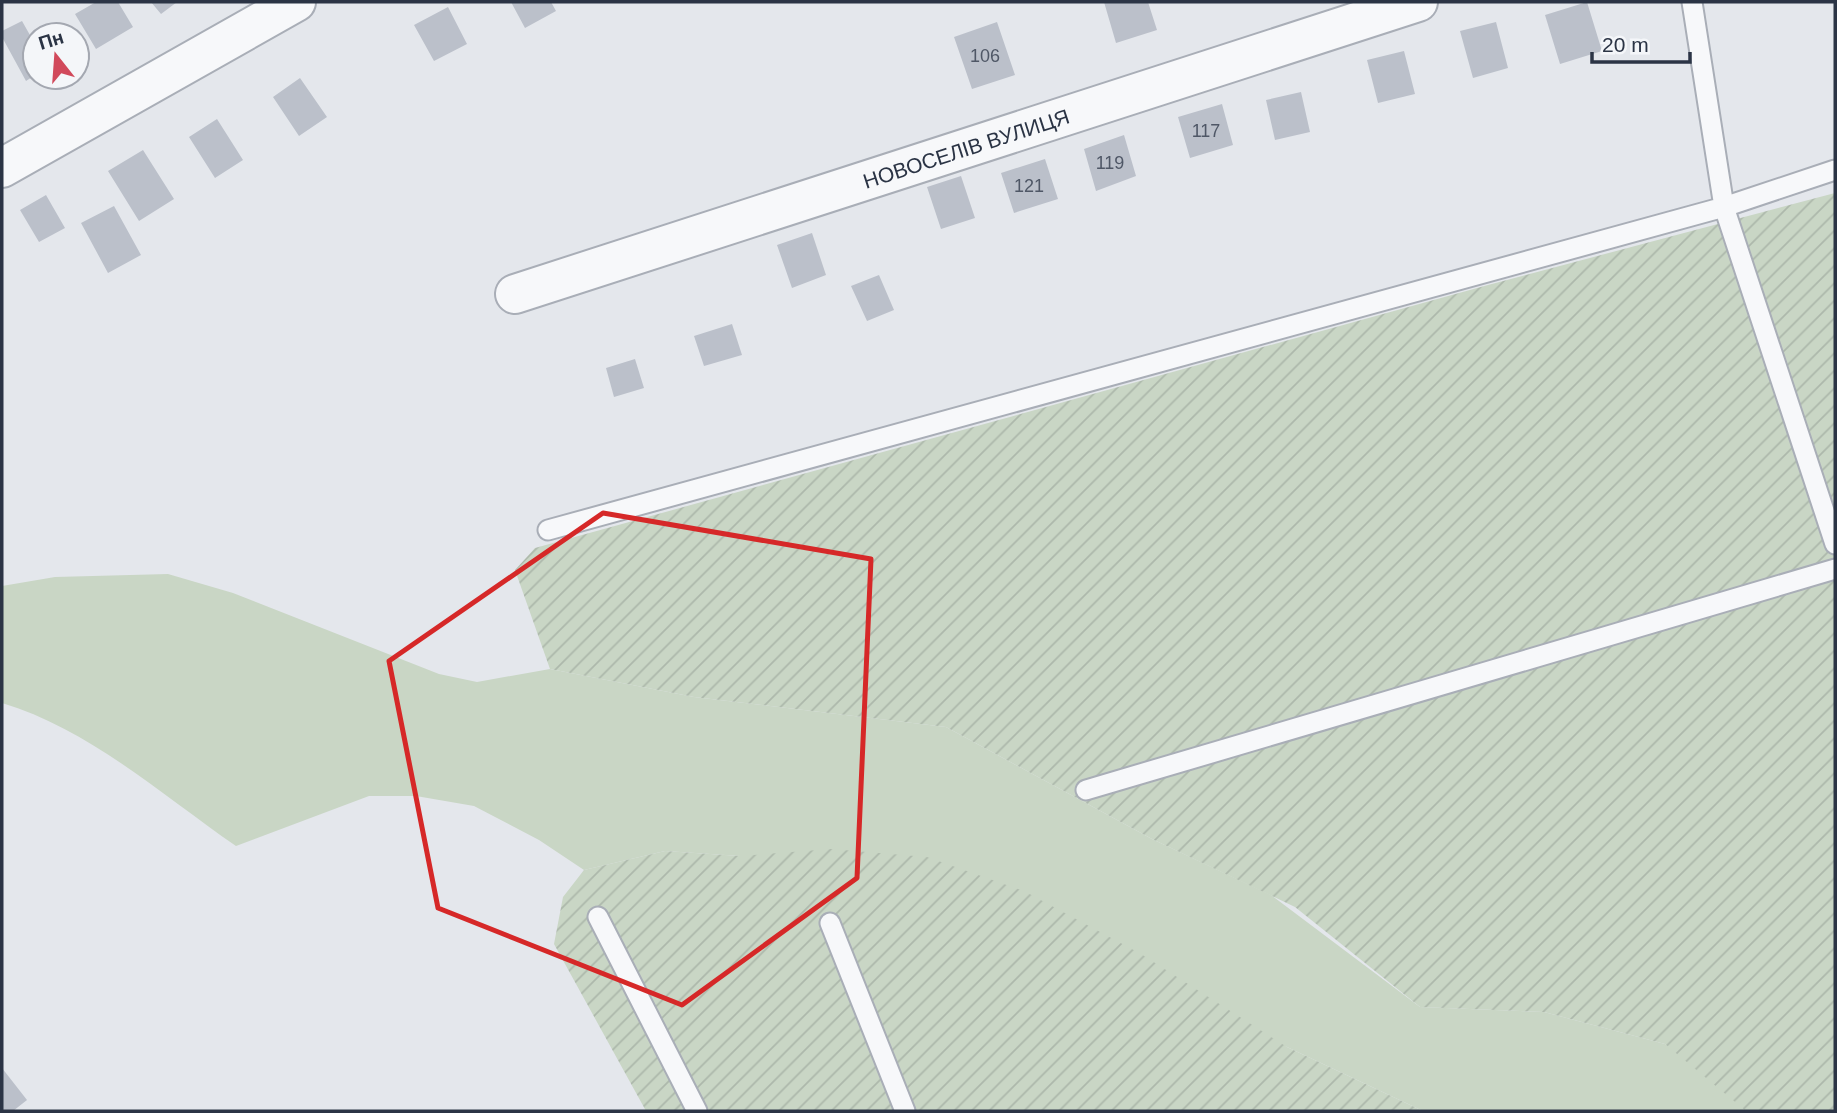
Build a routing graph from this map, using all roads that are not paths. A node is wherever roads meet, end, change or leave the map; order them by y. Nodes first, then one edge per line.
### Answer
1 (296, 2) edge
2 (1418, 2) edge
3 (1692, 2) edge
4 (2, 169) edge
5 (1835, 170) edge
6 (1724, 207) junction
7 (515, 294) dead end
8 (548, 530) dead end
9 (1835, 544) edge
10 (1835, 569) edge
11 (1086, 790) dead end
12 (598, 916) dead end
13 (830, 923) dead end
14 (697, 1111) edge
15 (905, 1111) edge

1 - 4 street
2 - 7 street, НОВОСЕЛІВ ВУЛИЦЯ
3 - 6 lane
5 - 6 lane
6 - 8 lane
6 - 9 lane
10 - 11 lane
12 - 14 lane
13 - 15 lane

